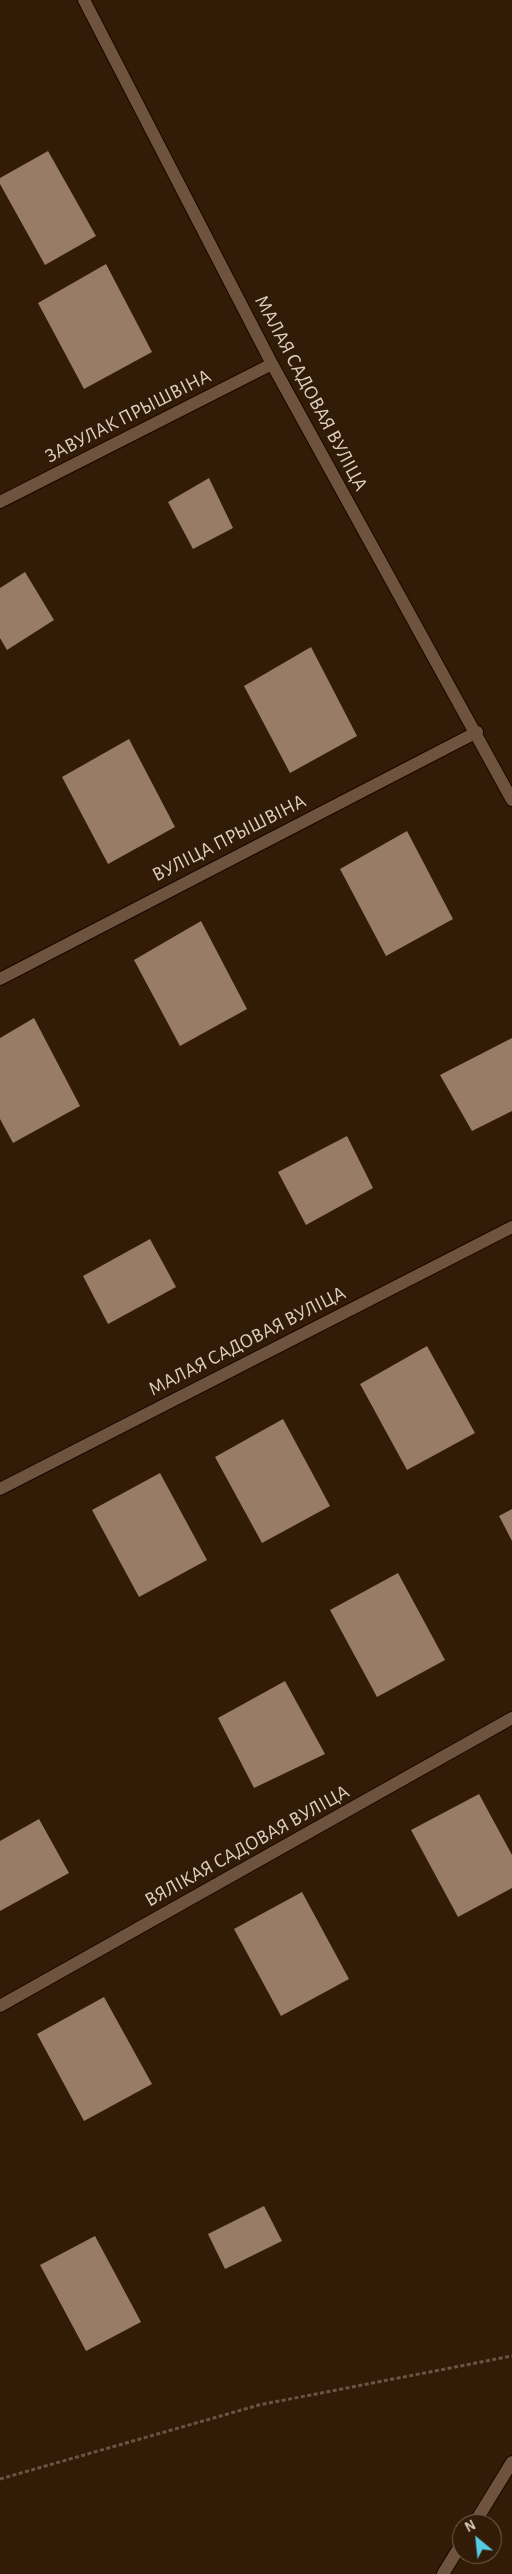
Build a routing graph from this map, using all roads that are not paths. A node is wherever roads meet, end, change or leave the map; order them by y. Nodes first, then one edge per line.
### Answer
1 (84, 0) edge
2 (272, 364) junction
3 (0, 502) edge
4 (477, 732) junction
5 (512, 800) edge
6 (0, 979) edge
7 (512, 1227) edge
8 (0, 1489) edge
9 (512, 1718) edge
10 (0, 2006) edge
11 (512, 2462) edge
12 (480, 2514) edge
13 (452, 2559) edge
14 (443, 2574) edge

1 - 2 street, МАЛАЯ САДОВАЯ ВУЛІЦА
2 - 3 street, ЗАВУЛАК ПРЫШВІНА
2 - 4 street, МАЛАЯ САДОВАЯ ВУЛІЦА
4 - 5 street, МАЛАЯ САДОВАЯ ВУЛІЦА
4 - 6 street, ВУЛІЦА ПРЫШВІНА
7 - 8 street, МАЛАЯ САДОВАЯ ВУЛІЦА
9 - 10 street, ВЯЛІКАЯ САДОВАЯ ВУЛІЦА
11 - 12 street
13 - 14 street

